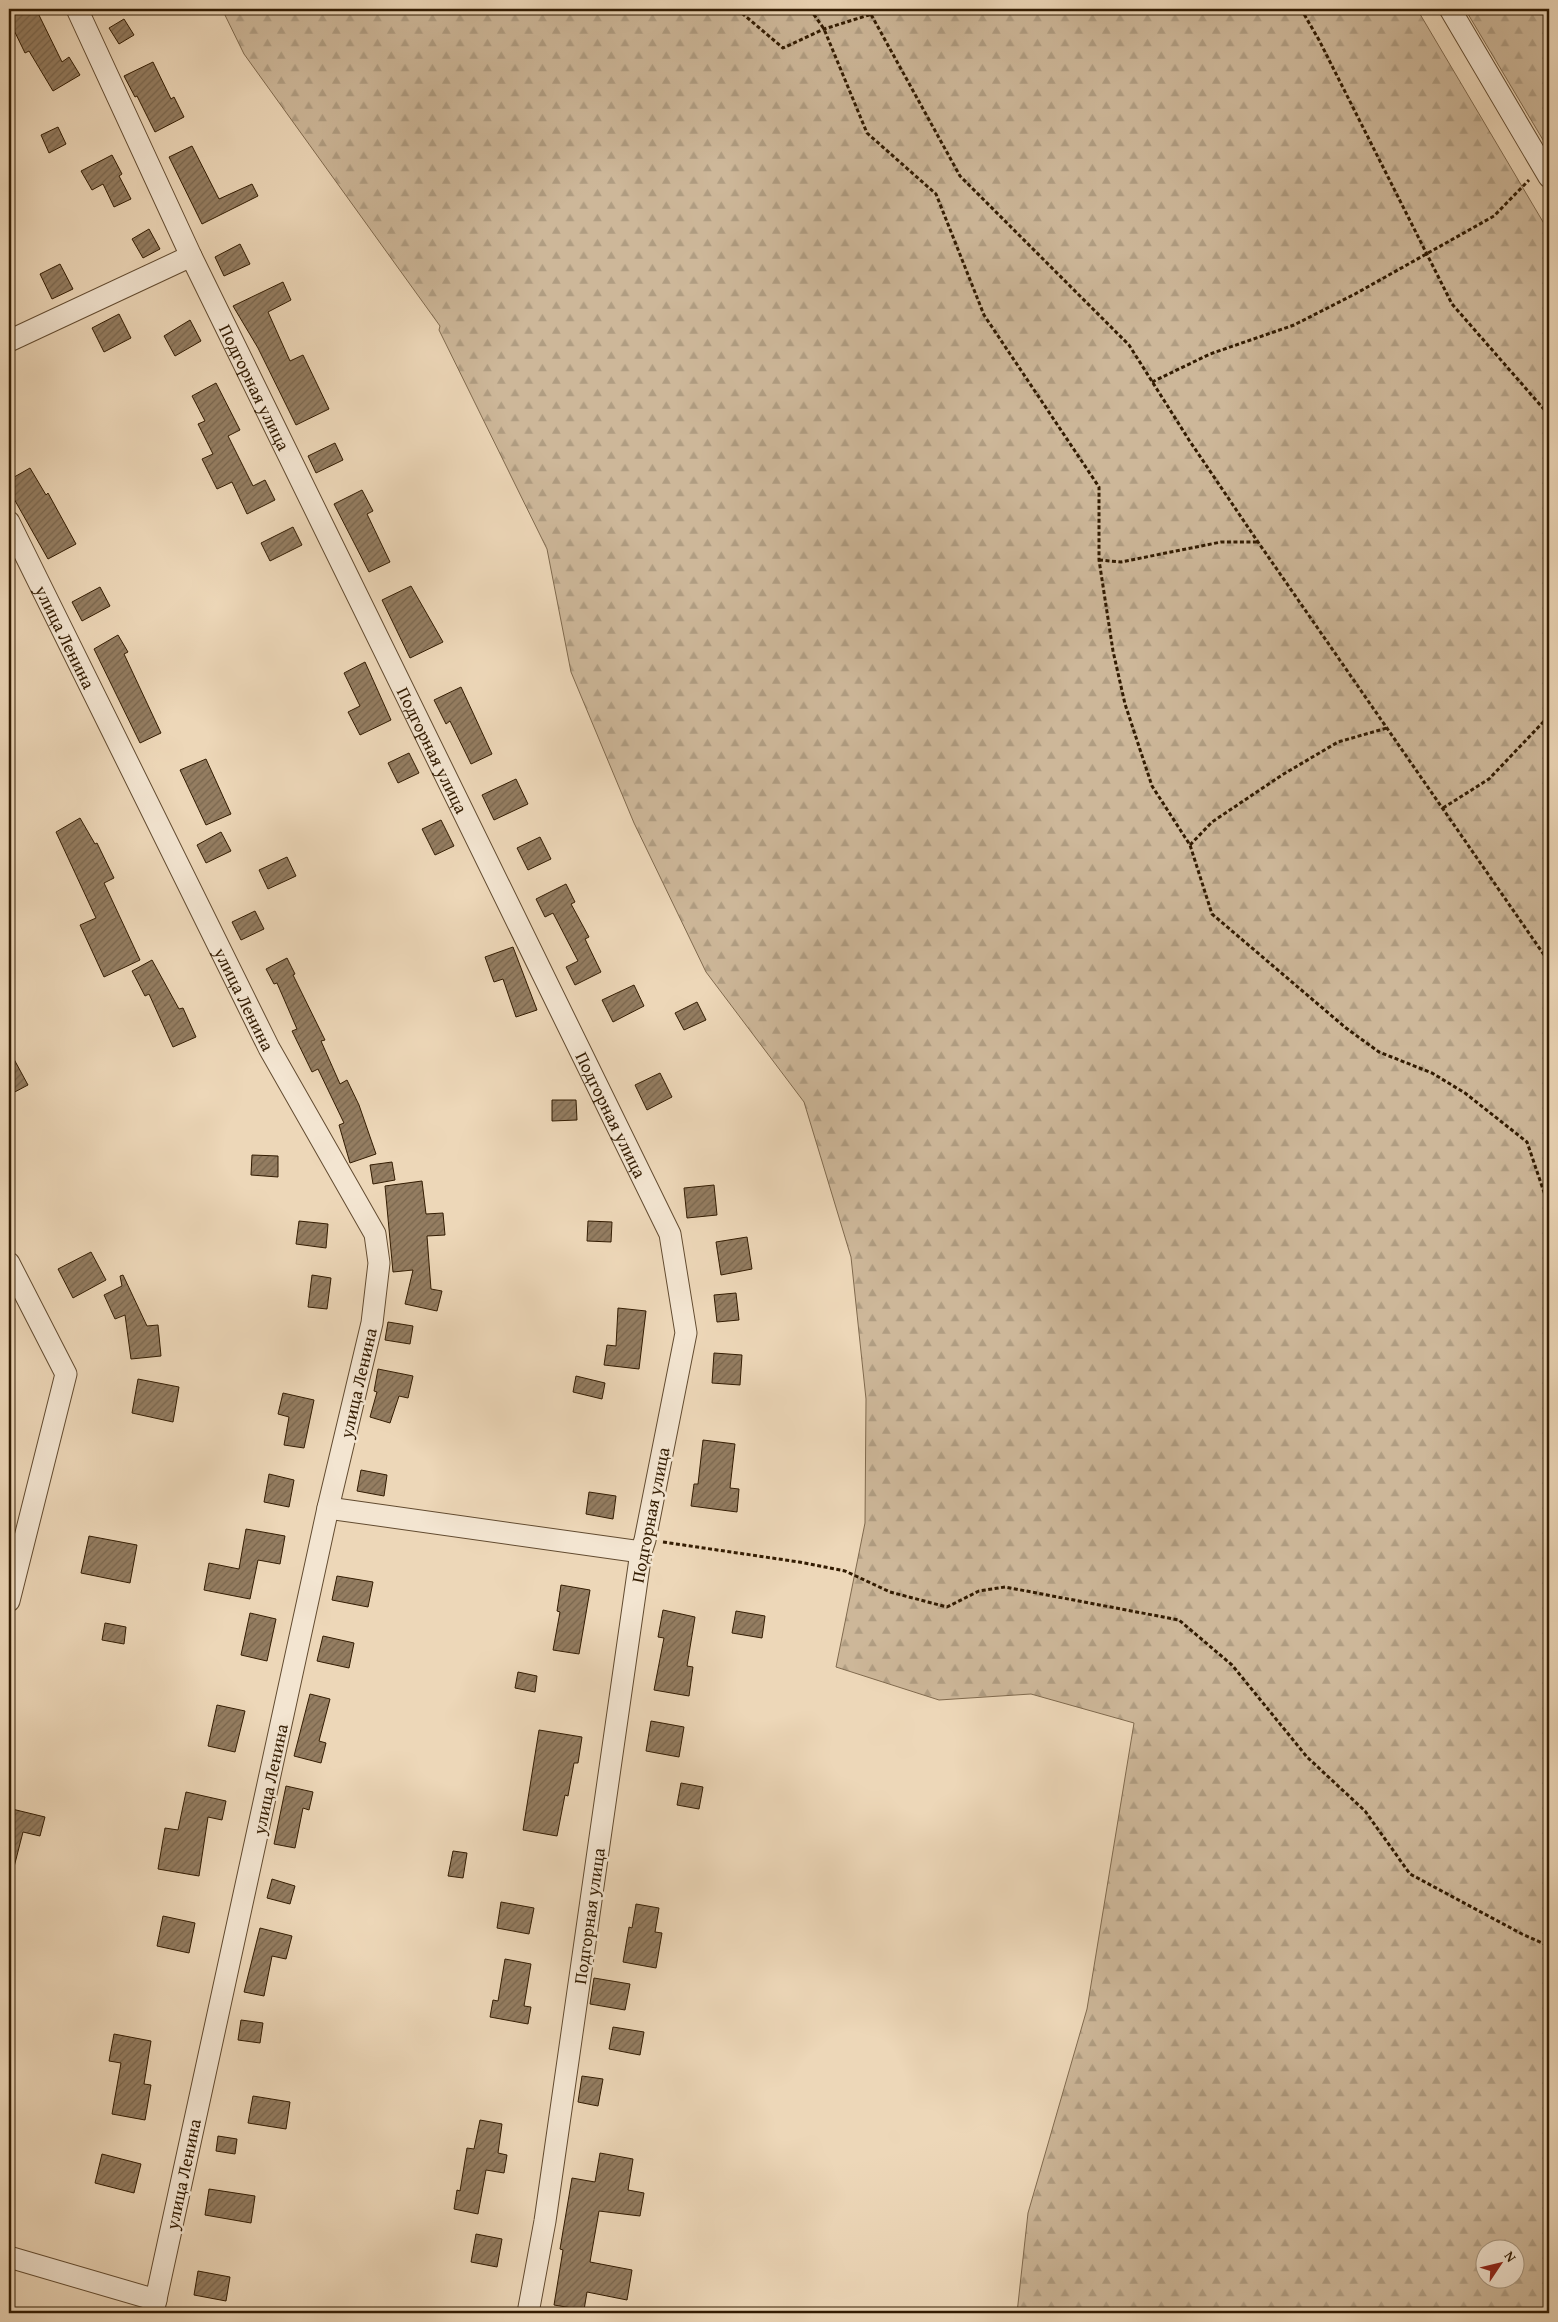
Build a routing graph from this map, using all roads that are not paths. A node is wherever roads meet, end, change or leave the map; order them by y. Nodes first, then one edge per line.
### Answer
1 (78, 9) edge
2 (1450, 9) edge
3 (1546, 172) edge
4 (190, 256) junction
5 (9, 341) edge
6 (9, 522) edge
7 (9, 1263) edge
8 (328, 1508) junction
9 (643, 1546) junction
10 (9, 1601) edge
11 (9, 2258) edge
12 (155, 2307) edge
13 (528, 2313) edge

1 - 4 street, Подгорная улица
2 - 3 street
4 - 5 street
4 - 9 street, Подгорная улица
6 - 8 street, улица Ленина
7 - 10 street
8 - 9 street
8 - 12 street, улица Ленина
9 - 13 street, Подгорная улица
11 - 12 street

